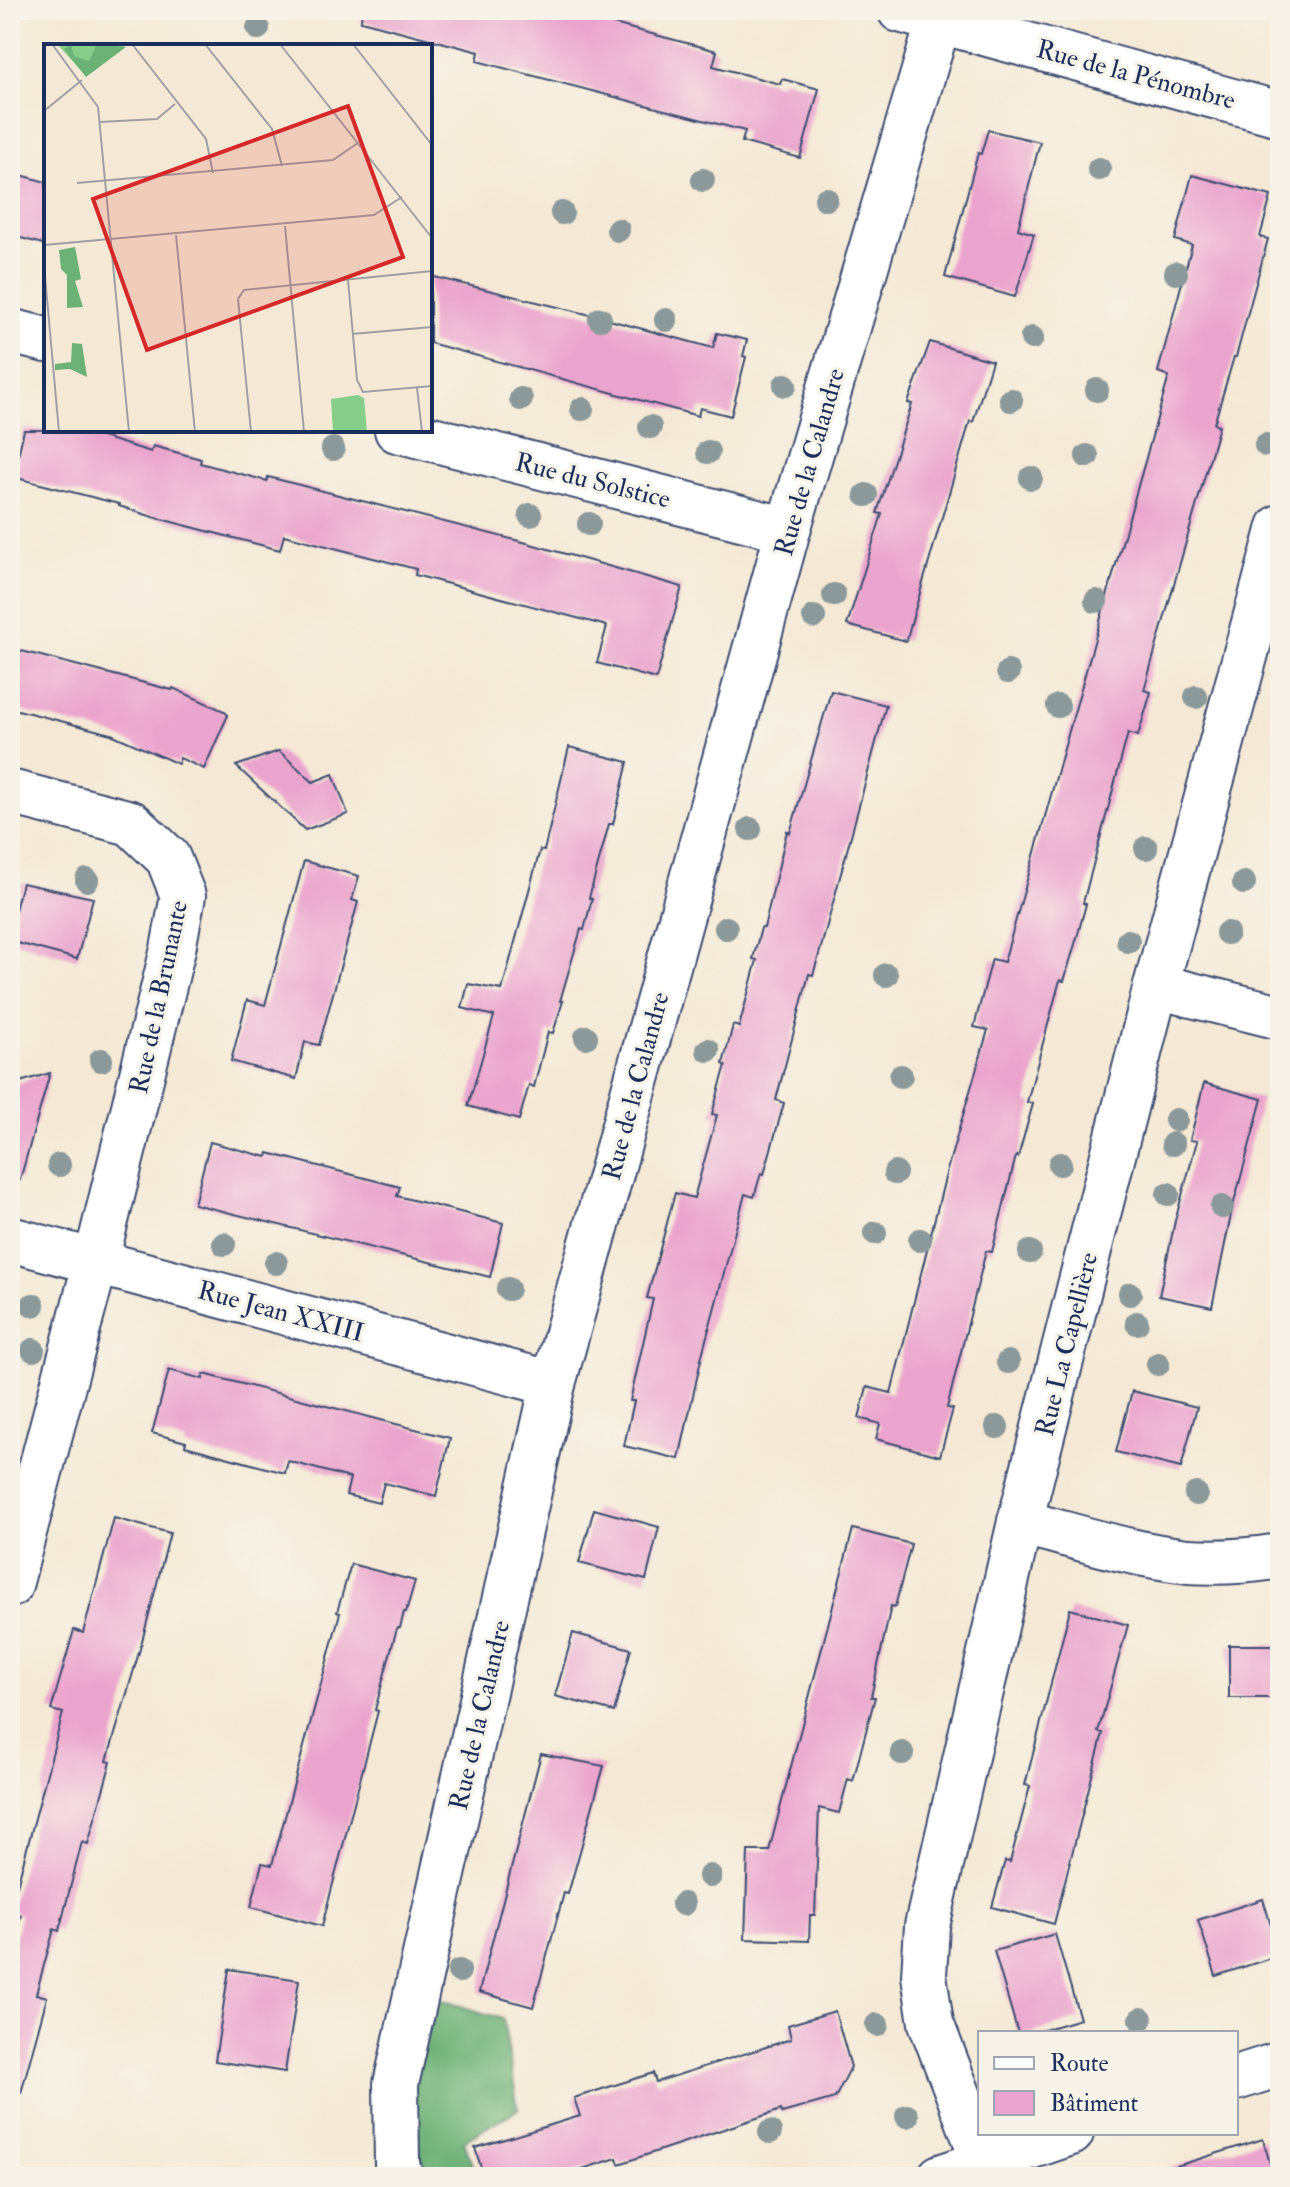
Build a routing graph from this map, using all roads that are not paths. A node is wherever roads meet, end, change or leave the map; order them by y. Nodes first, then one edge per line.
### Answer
1 (927, 13) edge
2 (1280, 114) edge
3 (10, 331) edge
4 (44, 340) edge
5 (405, 432) edge
6 (1280, 527) edge
7 (788, 530) junction
8 (10, 792) edge
9 (1156, 986) junction
10 (1280, 1017) edge
11 (10, 1239) edge
12 (96, 1261) junction
13 (553, 1384) junction
14 (1020, 1522) junction
15 (1280, 1556) edge
16 (10, 1585) edge
17 (1280, 2064) edge
18 (1238, 2077) edge
19 (1065, 2135) edge
20 (984, 2162) junction
21 (401, 2177) edge
22 (940, 2177) edge

1 - 2 street, Rue de la Pénombre
1 - 7 street, Rue de la Calandre
3 - 4 street
5 - 7 street, Rue du Solstice
6 - 9 street, Rue La Capellière
7 - 13 street, Rue de la Calandre
8 - 12 street, Rue de la Brunante
9 - 10 street
9 - 14 street, Rue La Capellière
11 - 12 street, Rue Jean XXIII
12 - 13 street, Rue Jean XXIII
12 - 16 street, Rue de la Brunante
13 - 21 street, Rue de la Calandre
14 - 15 street
14 - 20 street, Rue La Capellière
17 - 18 street
19 - 20 street
20 - 22 street

